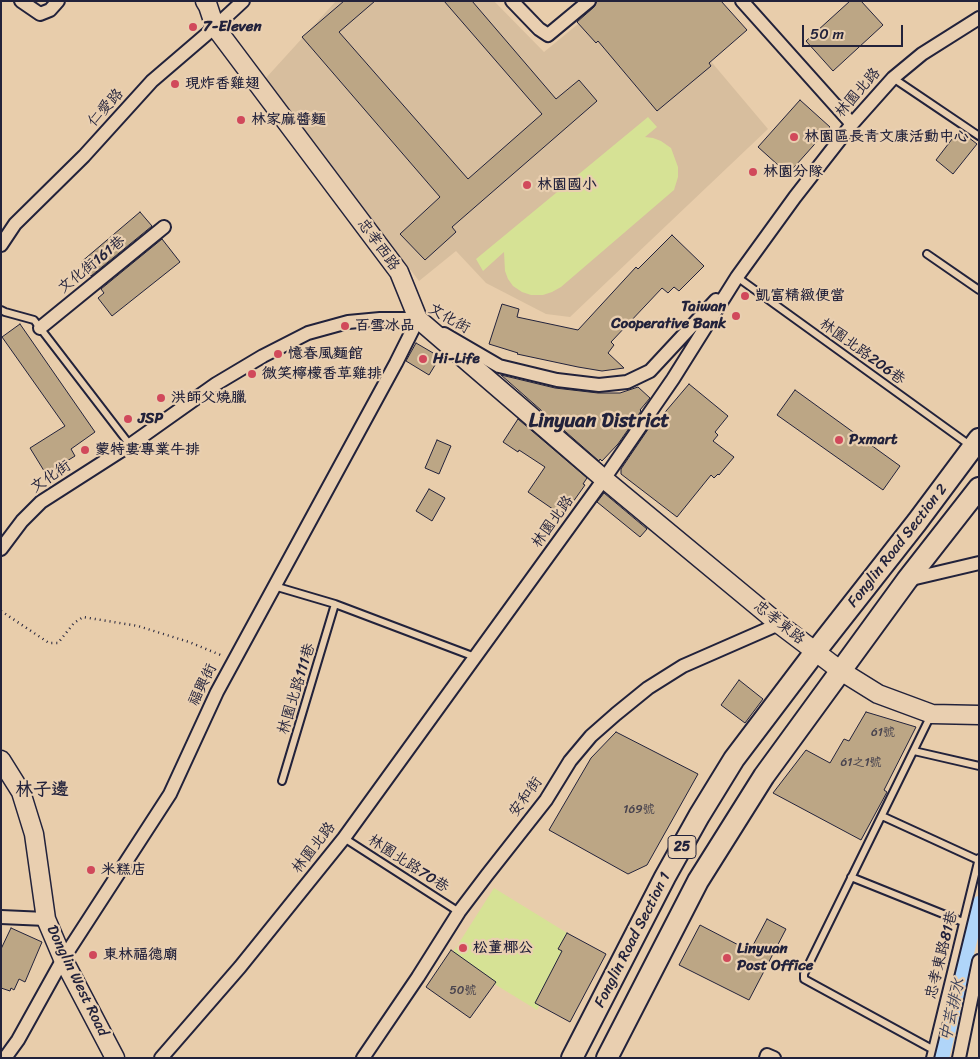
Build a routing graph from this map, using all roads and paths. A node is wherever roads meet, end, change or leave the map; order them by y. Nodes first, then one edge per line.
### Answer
1 (21, 1) edge
2 (58, 1) edge
3 (205, 1) edge
4 (243, 1) edge
5 (512, 1) edge
6 (589, 1) edge
7 (742, 1) edge
8 (979, 18) edge
9 (215, 27) junction
10 (893, 78) junction
11 (852, 124) junction
12 (979, 136) edge
13 (164, 227) dead end
14 (1, 244) edge
15 (927, 254) dead end
16 (737, 277) junction
17 (979, 290) edge
18 (1, 310) edge
19 (418, 319) junction
20 (40, 328) junction
21 (976, 443) edge
22 (130, 444) junction
23 (604, 479) junction
24 (979, 488) edge
25 (1, 549) edge
26 (979, 563) edge
27 (907, 580) junction
28 (274, 586) junction
29 (336, 604) junction
30 (1, 611) edge
31 (779, 624) junction
32 (816, 652) junction
33 (475, 657) junction
34 (234, 661) junction
35 (841, 671) junction
36 (932, 714) junction
37 (979, 715) edge
38 (914, 751) junction
39 (1, 760) edge
40 (979, 766) edge
41 (282, 782) dead end
42 (882, 816) junction
43 (344, 838) junction
44 (979, 859) edge
45 (852, 877) junction
46 (459, 912) junction
47 (1, 917) edge
48 (46, 919) junction
49 (963, 922) junction
50 (63, 959) junction
51 (979, 961) edge
52 (932, 1048) junction
53 (5, 1058) edge
54 (115, 1058) edge
55 (161, 1058) edge
56 (363, 1058) edge
57 (572, 1058) edge
58 (606, 1058) edge
59 (766, 1058) edge
60 (774, 1058) edge
61 (930, 1058) edge
62 (959, 1058) edge

1 - 2 street
3 - 9 street, 忠孝西路
4 - 9 street, 仁愛路
5 - 6 street
7 - 11 street
8 - 10 street, 林園北路
9 - 14 street, 仁愛路
9 - 19 street, 忠孝西路
10 - 11 street, 林園北路
10 - 12 lane
11 - 16 street, 林園北路
13 - 20 street, 文化街161巷
15 - 17 lane
16 - 19 street, 文化街
16 - 21 lane, 林園北路206巷
16 - 23 street, 林園北路
18 - 20 lane
19 - 22 street, 文化街
19 - 23 street, 忠孝西路
19 - 28 street, 福興街
20 - 22 lane
21 - 32 main road, Fonglin Road Section 2 / 25
22 - 25 street, 文化街
23 - 31 street, 忠孝東路
23 - 33 street, 林園北路
24 - 27 main road, Fonglin Road Section 2 / 25
26 - 27 street
27 - 35 main road, Fonglin Road Section 2 / 25
28 - 29 lane
28 - 34 street, 福興街
29 - 33 lane
29 - 41 lane, 林園北路111巷
30 - 34 path
31 - 32 street, 忠孝東路
31 - 46 street, 安和街
32 - 35 street, 忠孝東路
32 - 57 main road, Fonglin Road Section 1 / 25
33 - 43 street, 林園北路
34 - 50 street, 福興街
35 - 36 street, 忠孝東路
35 - 58 main road, Fonglin Road Section 1 / 25
36 - 37 street, 忠孝東路
36 - 38 lane
38 - 40 lane
38 - 42 lane
39 - 48 street, Donglin West Road
42 - 44 lane
42 - 45 lane
43 - 46 lane, 林園北路70巷
43 - 55 street, 林園北路
44 - 49 lane, 忠孝東路81巷
45 - 49 lane
45 - 52 lane
46 - 56 street, 安和街
47 - 48 street
48 - 50 street, Donglin West Road
49 - 52 lane, 忠孝東路81巷
50 - 53 street, 福興街
50 - 54 street, Donglin West Road
51 - 62 street
52 - 61 lane, 忠孝東路81巷
59 - 60 street

